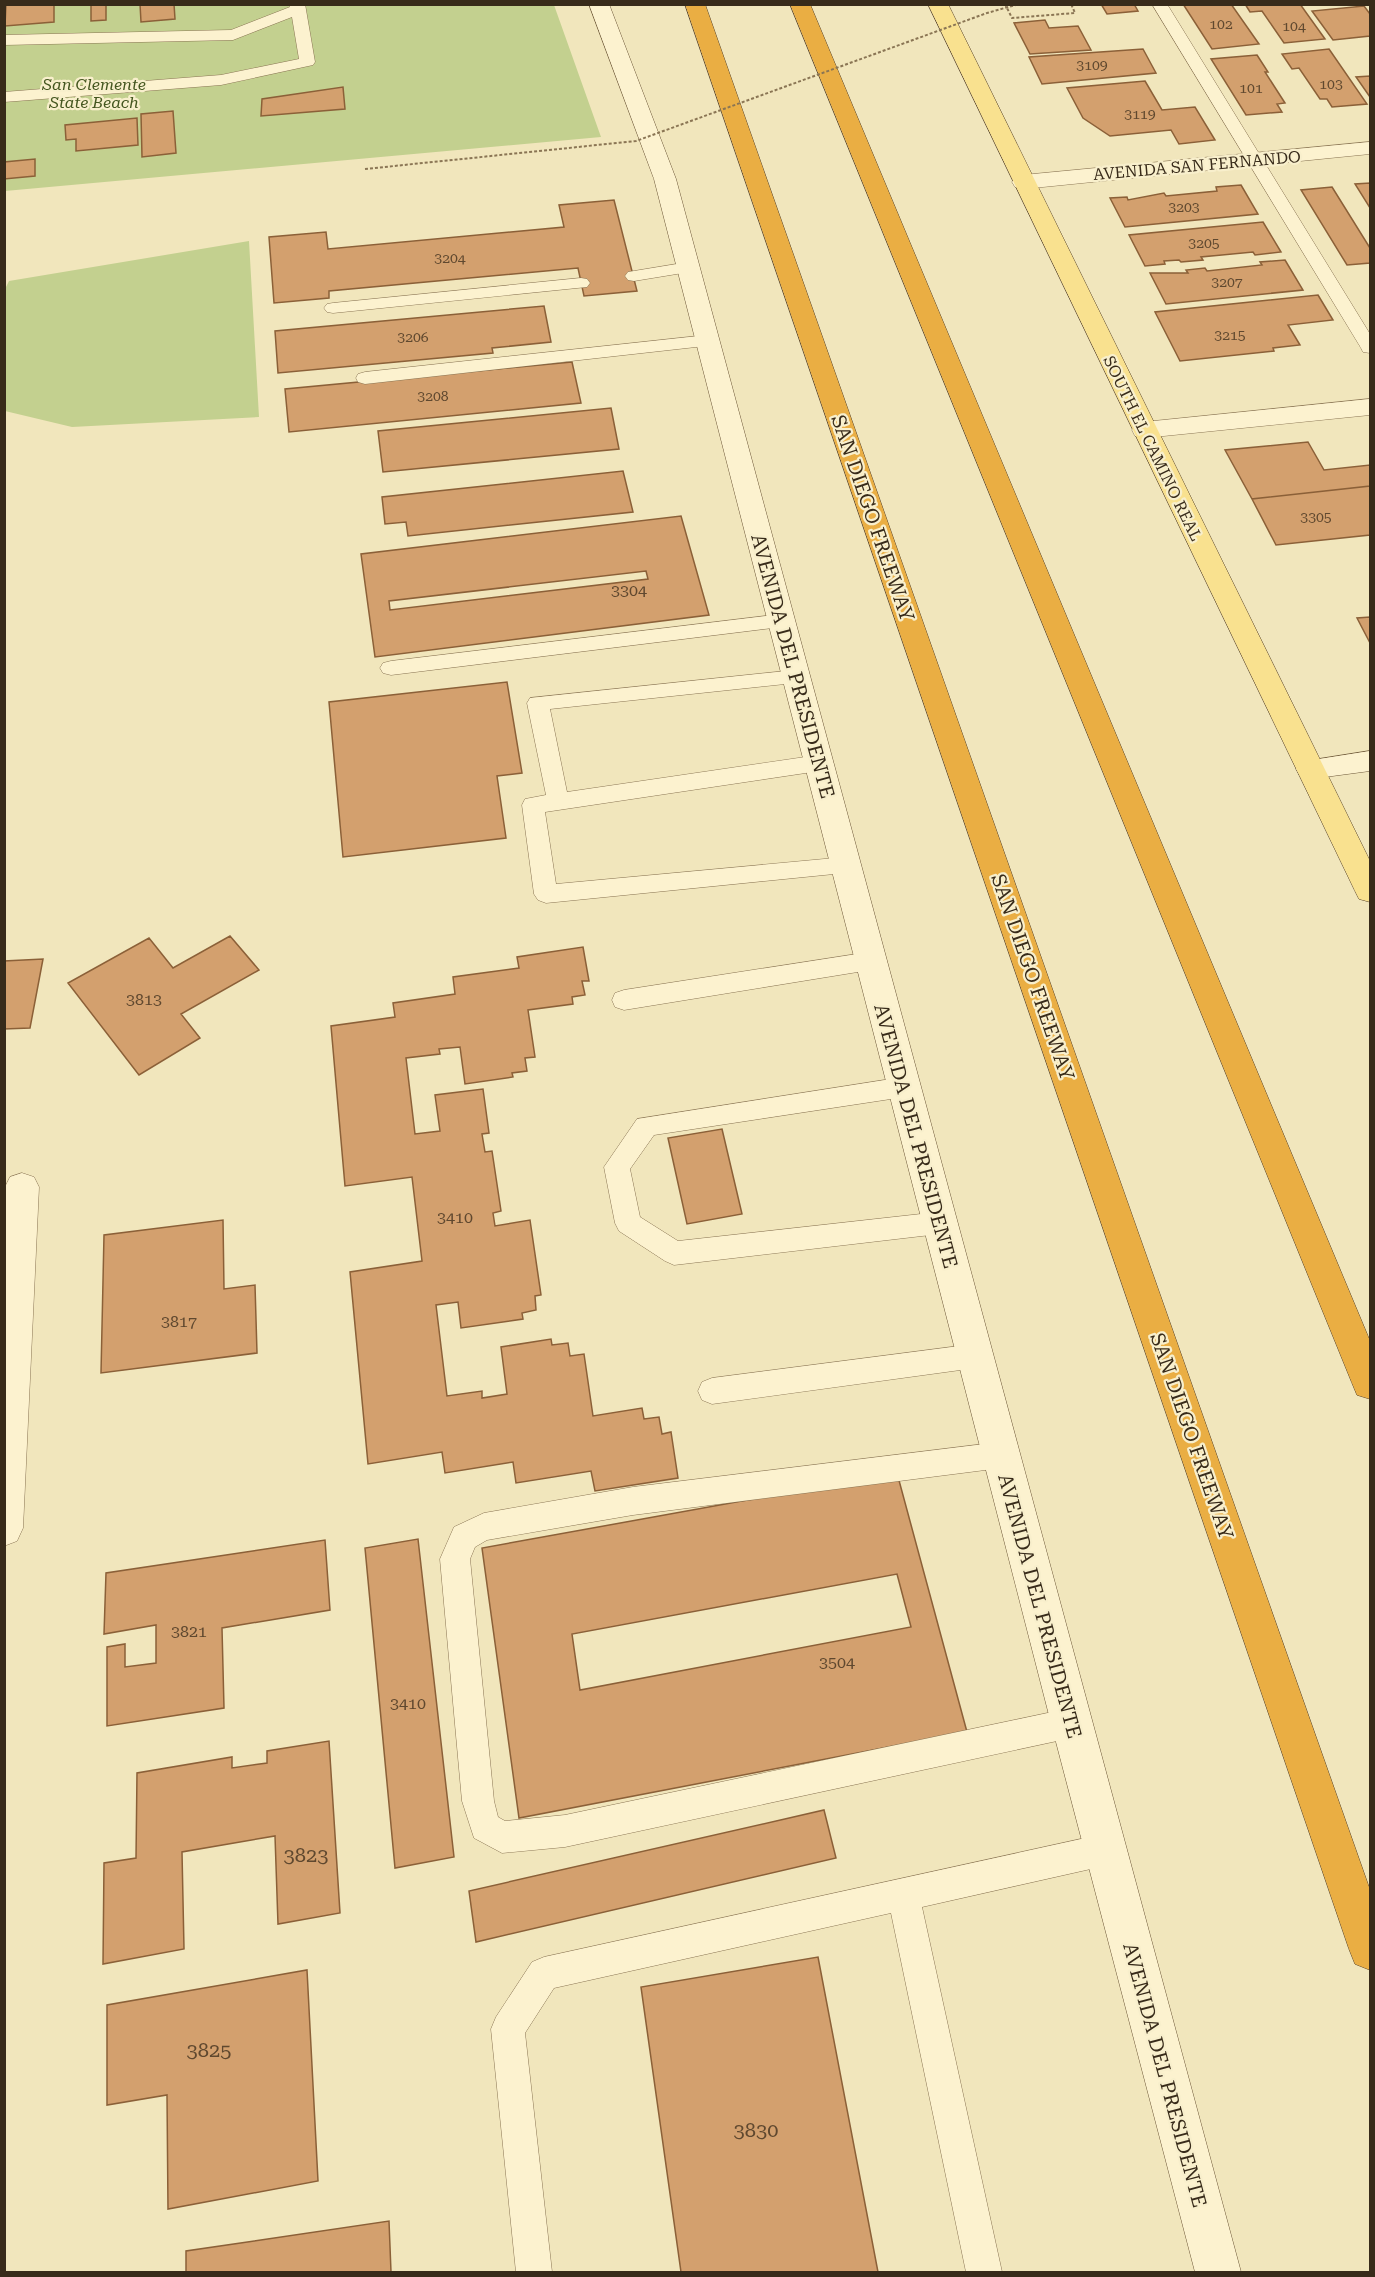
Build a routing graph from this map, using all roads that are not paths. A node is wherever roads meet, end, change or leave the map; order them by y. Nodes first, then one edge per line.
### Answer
1 (599, 4) edge
2 (695, 4) edge
3 (800, 4) edge
4 (938, 4) edge
5 (1159, 4) edge
6 (298, 7) edge
7 (4, 40) edge
8 (4, 97) edge
9 (1371, 148) edge
10 (1255, 160) junction
11 (1023, 182) junction
12 (689, 267) junction
13 (634, 276) dead end
14 (581, 283) dead end
15 (333, 308) dead end
16 (708, 341) junction
17 (1371, 348) edge
18 (365, 378) dead end
19 (1371, 407) edge
20 (1144, 430) junction
21 (782, 621) junction
22 (391, 668) dead end
23 (796, 677) junction
24 (1371, 761) edge
25 (819, 763) junction
26 (1310, 769) junction
27 (558, 801) junction
28 (846, 866) junction
29 (1371, 891) edge
30 (870, 961) junction
31 (624, 999) dead end
32 (904, 1087) junction
33 (22, 1187) dead end
34 (939, 1223) junction
35 (975, 1356) junction
36 (1371, 1383) edge
37 (712, 1391) dead end
38 (1001, 1455) junction
39 (4, 1528) edge
40 (1071, 1723) junction
41 (1104, 1850) junction
42 (903, 1895) junction
43 (1371, 1949) edge
44 (534, 2272) edge
45 (984, 2272) edge
46 (1218, 2272) edge

1 - 12 street, AVENIDA DEL PRESIDENTE
2 - 43 highway, SAN DIEGO FREEWAY
3 - 36 highway
4 - 11 main road, SOUTH EL CAMINO REAL
5 - 10 lane
6 - 7 lane
6 - 8 lane
9 - 10 street, AVENIDA SAN FERNANDO
10 - 11 street, AVENIDA SAN FERNANDO
10 - 17 lane
11 - 20 main road, SOUTH EL CAMINO REAL
12 - 13 lane
12 - 16 street, AVENIDA DEL PRESIDENTE
14 - 15 lane
16 - 18 lane
16 - 21 street, AVENIDA DEL PRESIDENTE
19 - 20 street
20 - 26 main road, SOUTH EL CAMINO REAL
21 - 22 lane
21 - 23 street, AVENIDA DEL PRESIDENTE
23 - 25 street, AVENIDA DEL PRESIDENTE
23 - 27 lane
24 - 26 street
25 - 27 lane
25 - 28 street, AVENIDA DEL PRESIDENTE
26 - 29 main road, SOUTH EL CAMINO REAL
27 - 28 lane
28 - 30 street, AVENIDA DEL PRESIDENTE
30 - 31 lane
30 - 32 street, AVENIDA DEL PRESIDENTE
32 - 34 street, AVENIDA DEL PRESIDENTE
32 - 34 lane
33 - 39 street
34 - 35 street, AVENIDA DEL PRESIDENTE
35 - 37 lane
35 - 38 street, AVENIDA DEL PRESIDENTE
38 - 40 street, AVENIDA DEL PRESIDENTE
38 - 40 lane
40 - 41 street, AVENIDA DEL PRESIDENTE
41 - 42 lane
41 - 46 street, AVENIDA DEL PRESIDENTE
42 - 44 lane
42 - 45 lane

